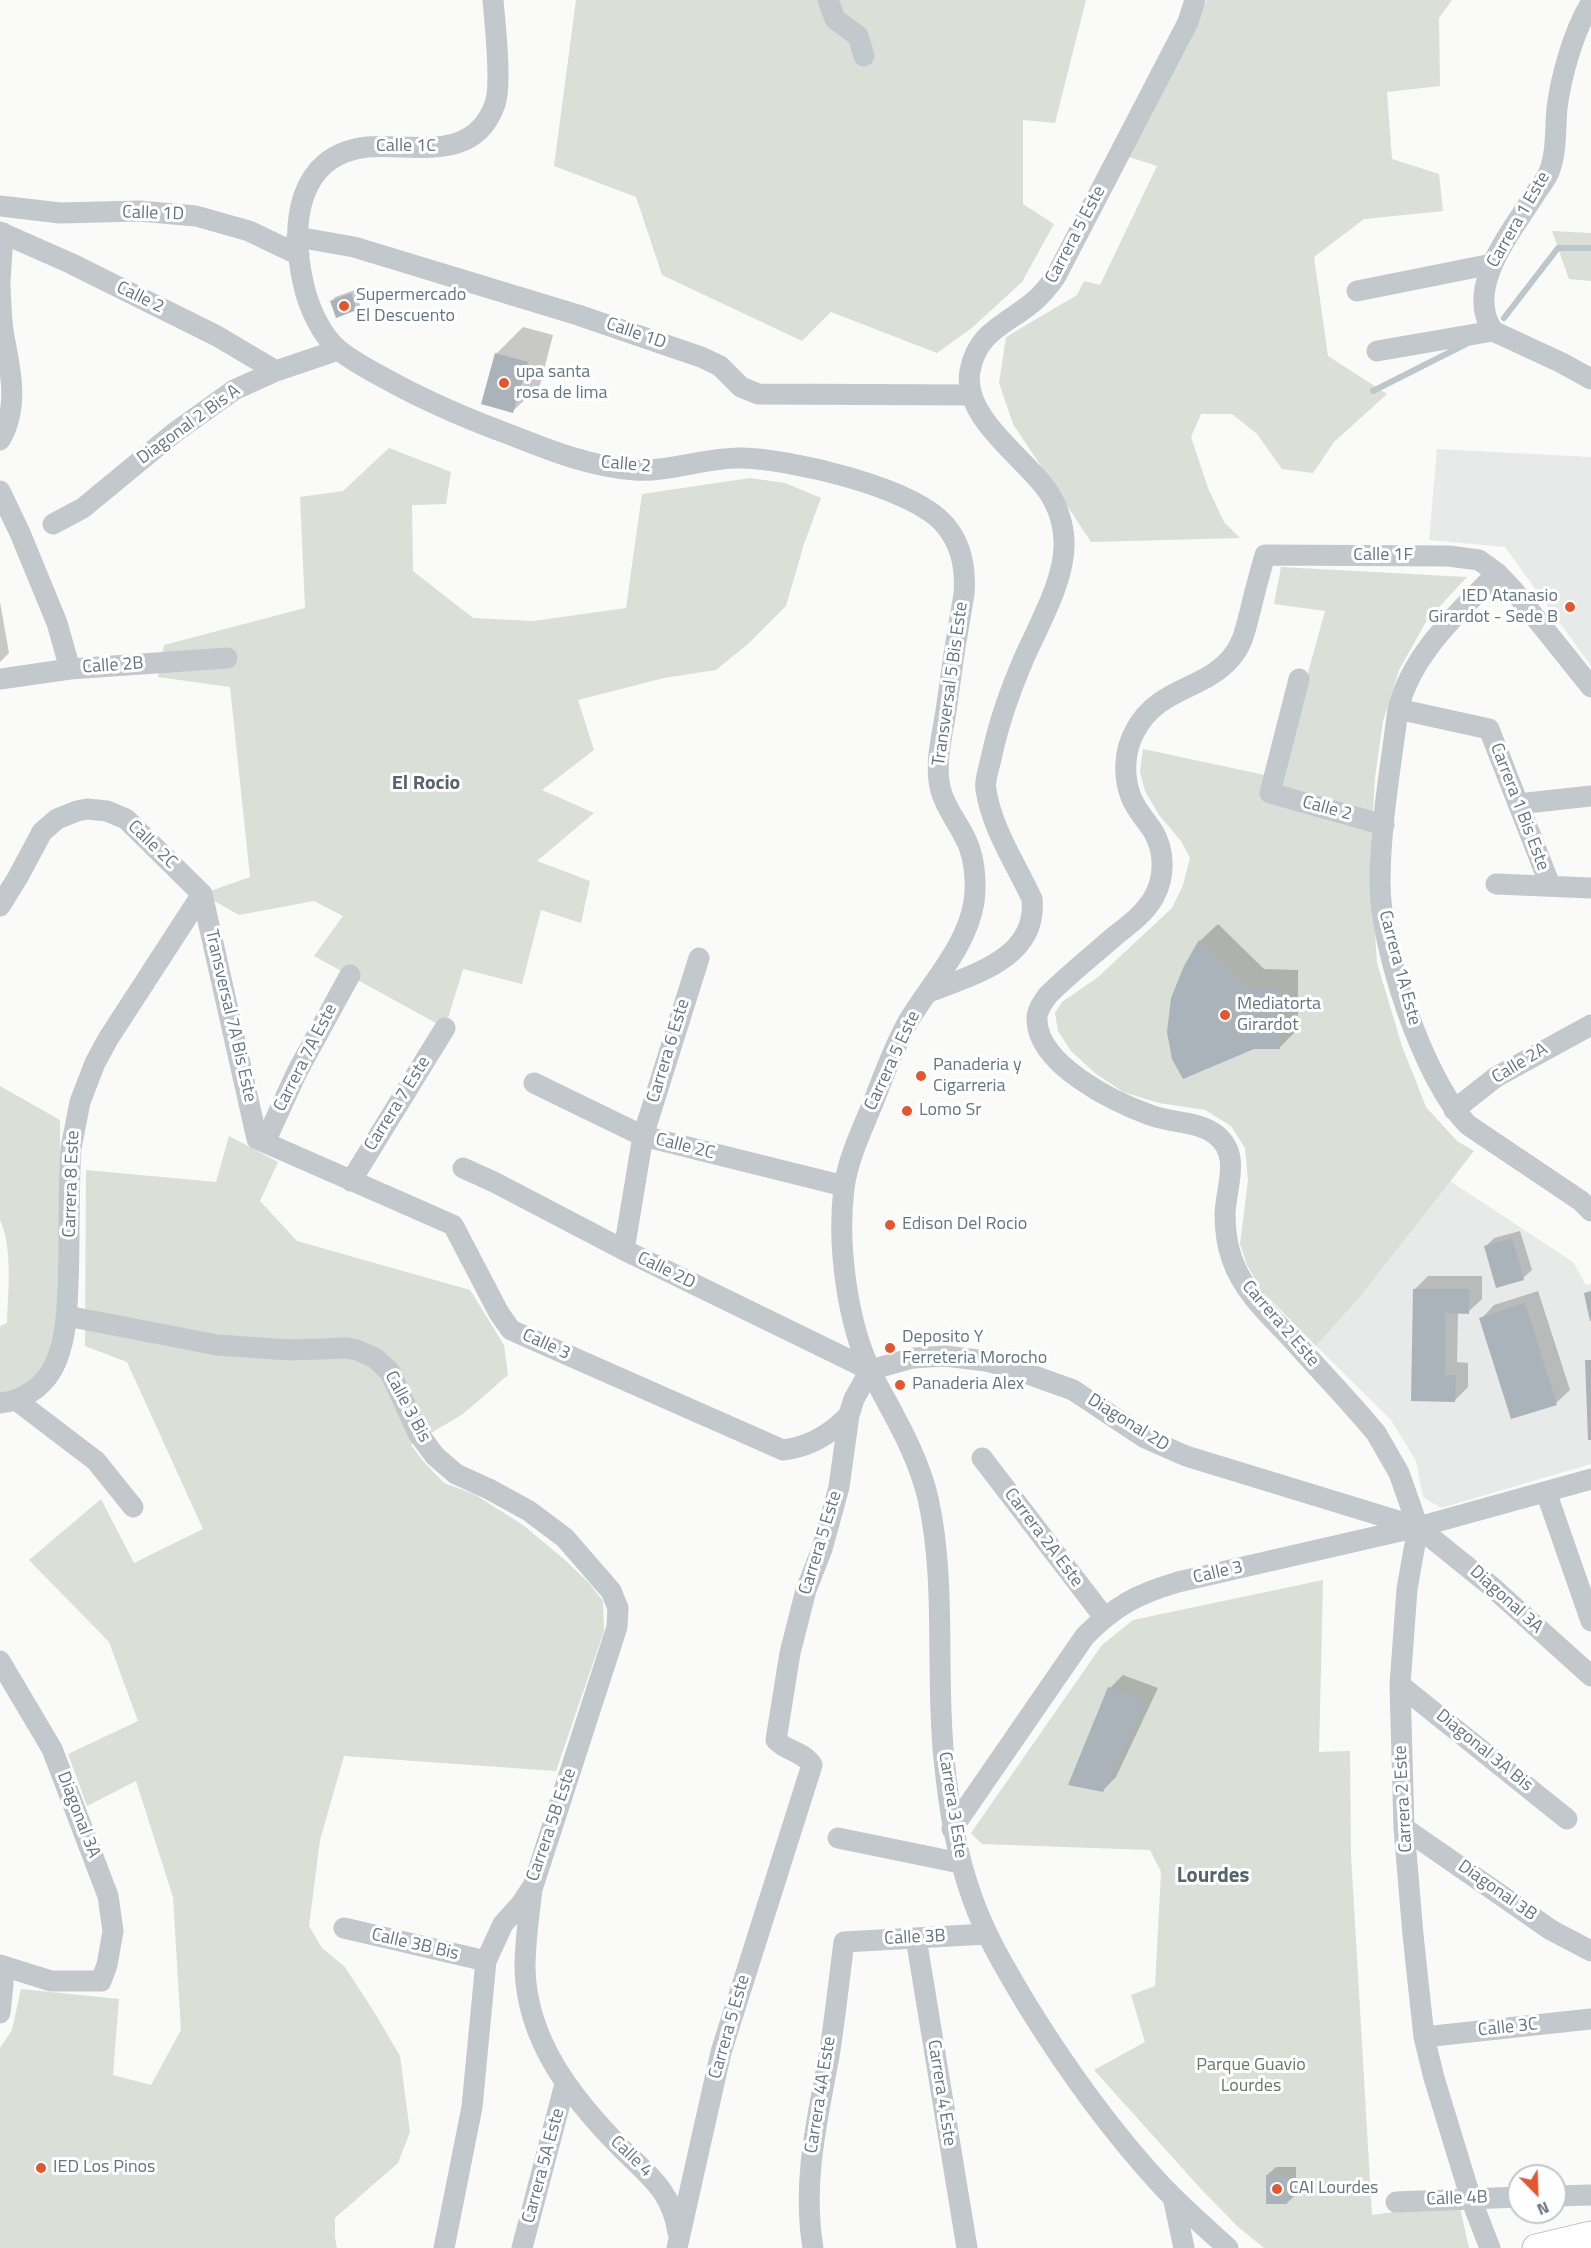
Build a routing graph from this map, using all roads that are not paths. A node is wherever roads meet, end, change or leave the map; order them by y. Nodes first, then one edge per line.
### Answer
1 (493, 0) edge
2 (828, 0) edge
3 (1195, 0) edge
4 (1591, 3) edge
5 (864, 56) dead end
6 (0, 206) edge
7 (2, 232) edge
8 (298, 246) junction
9 (1492, 264) junction
10 (0, 284) edge
11 (1357, 291) dead end
12 (1493, 331) junction
13 (338, 350) junction
14 (1377, 351) dead end
15 (276, 371) junction
16 (1591, 379) edge
17 (971, 394) junction
18 (0, 440) edge
19 (0, 491) edge
20 (53, 524) dead end
21 (954, 536) joint
22 (1265, 555) joint
23 (1497, 573) junction
24 (227, 658) dead end
25 (70, 669) junction
26 (0, 679) edge
27 (1299, 679) dead end
28 (1591, 687) edge
29 (1398, 709) junction
30 (1591, 796) edge
31 (1518, 804) junction
32 (1384, 825) junction
33 (1496, 884) dead end
34 (1550, 885) junction
35 (1591, 888) edge
36 (202, 894) junction
37 (0, 906) edge
38 (699, 958) dead end
39 (350, 975) dead end
40 (927, 993) junction
41 (1591, 1025) edge
42 (445, 1028) dead end
43 (534, 1083) dead end
44 (1454, 1110) junction
45 (643, 1136) junction
46 (261, 1140) junction
47 (463, 1168) dead end
48 (351, 1180) junction
49 (844, 1186) junction
50 (1591, 1212) edge
51 (624, 1250) junction
52 (67, 1316) junction
53 (870, 1370) junction
54 (8, 1402) edge
55 (849, 1415) junction
56 (982, 1458) dead end
57 (1591, 1479) edge
58 (1546, 1492) junction
59 (133, 1507) dead end
60 (1418, 1527) junction
61 (618, 1608) joint
62 (1104, 1617) junction
63 (1591, 1621) edge
64 (0, 1661) edge
65 (1591, 1676) edge
66 (1400, 1685) junction
67 (1567, 1819) dead end
68 (1404, 1828) junction
69 (952, 1829) junction
70 (838, 1838) dead end
71 (960, 1863) junction
72 (533, 1886) junction
73 (344, 1928) dead end
74 (987, 1934) junction
75 (916, 1938) junction
76 (844, 1942) joint
77 (1591, 1951) edge
78 (486, 1961) junction
79 (0, 1966) edge
80 (0, 2013) edge
81 (1591, 2019) edge
82 (1424, 2037) junction
83 (566, 2084) junction
84 (1591, 2194) edge
85 (1567, 2195) edge
86 (1173, 2197) junction
87 (1507, 2198) edge
88 (1471, 2199) junction
89 (1396, 2202) dead end
90 (1193, 2216) junction
91 (1591, 2235) edge
92 (678, 2244) edge
93 (444, 2248) edge
94 (522, 2248) edge
95 (813, 2248) edge
96 (967, 2248) edge
97 (1184, 2248) edge
98 (1217, 2248) edge
99 (1228, 2248) edge
100 (1490, 2248) edge
101 (1536, 2248) edge

1 - 8 street, Calle 1C
2 - 5 street
3 - 17 street, Carrera 5 Este
4 - 9 street, Carrera 1 Este
6 - 8 street, Calle 1D
7 - 10 street
7 - 15 street, Calle 2
8 - 13 street
8 - 17 street, Calle 1D
9 - 11 street
9 - 12 street, Carrera 1 Este
10 - 18 street
12 - 14 street
12 - 16 street
13 - 15 street, Diagonal 2 Bis A
13 - 21 street, Calle 2
15 - 20 street, Diagonal 2 Bis A
17 - 40 street, Carrera 5 Este
19 - 25 street
21 - 40 street, Transversal 5 Bis Este
22 - 23 street, Calle 1F
22 - 60 street, Carrera 2 Este
23 - 28 street, Calle 1F
23 - 29 street, Carrera 1A Este
24 - 25 street, Calle 2B
25 - 26 street, Calle 2B
27 - 32 street, Calle 2
29 - 31 street, Carrera 1 Bis Este
29 - 32 street, Carrera 1A Este
30 - 31 street
31 - 34 street, Carrera 1 Bis Este
32 - 44 street, Carrera 1A Este
33 - 34 street
34 - 35 street
36 - 37 street, Calle 2C
36 - 46 street, Transversal 7A Bis Este
36 - 52 street, Carrera 8 Este
38 - 45 street, Carrera 6 Este
39 - 46 street, Carrera 7A Este
40 - 49 street, Carrera 5 Este
41 - 44 street, Calle 2A
42 - 48 street, Carrera 7 Este
43 - 45 street, Calle 2C
44 - 50 street, Carrera 1A Este
45 - 49 street, Calle 2C
45 - 51 street, Carrera 6 Este
46 - 48 street, Calle 3
47 - 51 street, Calle 2D
48 - 55 street, Calle 3
49 - 53 street, Carrera 5 Este
51 - 53 street, Calle 2D
52 - 54 street, Carrera 8 Este
52 - 61 street, Calle 3 Bis
53 - 55 street, Carrera 5 Este
53 - 60 street, Diagonal 2D
53 - 69 street, Carrera 3 Este
54 - 59 street
55 - 92 street, Carrera 5 Este
56 - 62 street, Carrera 2A Este
57 - 58 street, Calle 3
58 - 60 street, Calle 3
58 - 63 street
60 - 62 street, Calle 3
60 - 65 street, Diagonal 3A
60 - 66 street, Carrera 2 Este
61 - 72 street, Carrera 5B Este
62 - 69 street, Calle 3
64 - 79 street, Diagonal 3A
66 - 67 street, Diagonal 3A Bis
66 - 68 street, Carrera 2 Este
68 - 77 street, Diagonal 3B
68 - 82 street, Carrera 2 Este
69 - 71 street, Carrera 3 Este
70 - 71 street
71 - 74 street, Carrera 3 Este
72 - 78 street, Carrera 5B Este
72 - 83 street, Calle 4
73 - 78 street, Calle 3B Bis
74 - 75 street, Calle 3B
74 - 86 street, Carrera 3 Este
75 - 76 street, Calle 3B
75 - 96 street, Carrera 4 Este
76 - 95 street, Carrera 4A Este
78 - 93 street, Carrera 5B Este
79 - 80 street
81 - 82 street, Calle 3C
82 - 88 street, Carrera 2 Este
83 - 92 street, Calle 4
83 - 94 street, Carrera 5A Este
84 - 85 street
86 - 90 street, Carrera 3 Este
86 - 97 street
87 - 88 street, Calle 4B
88 - 89 street, Calle 4B
88 - 100 street, Carrera 2 Este
90 - 98 street, Carrera 3 Este
90 - 99 street, Carrera 3 Este
91 - 101 main road

